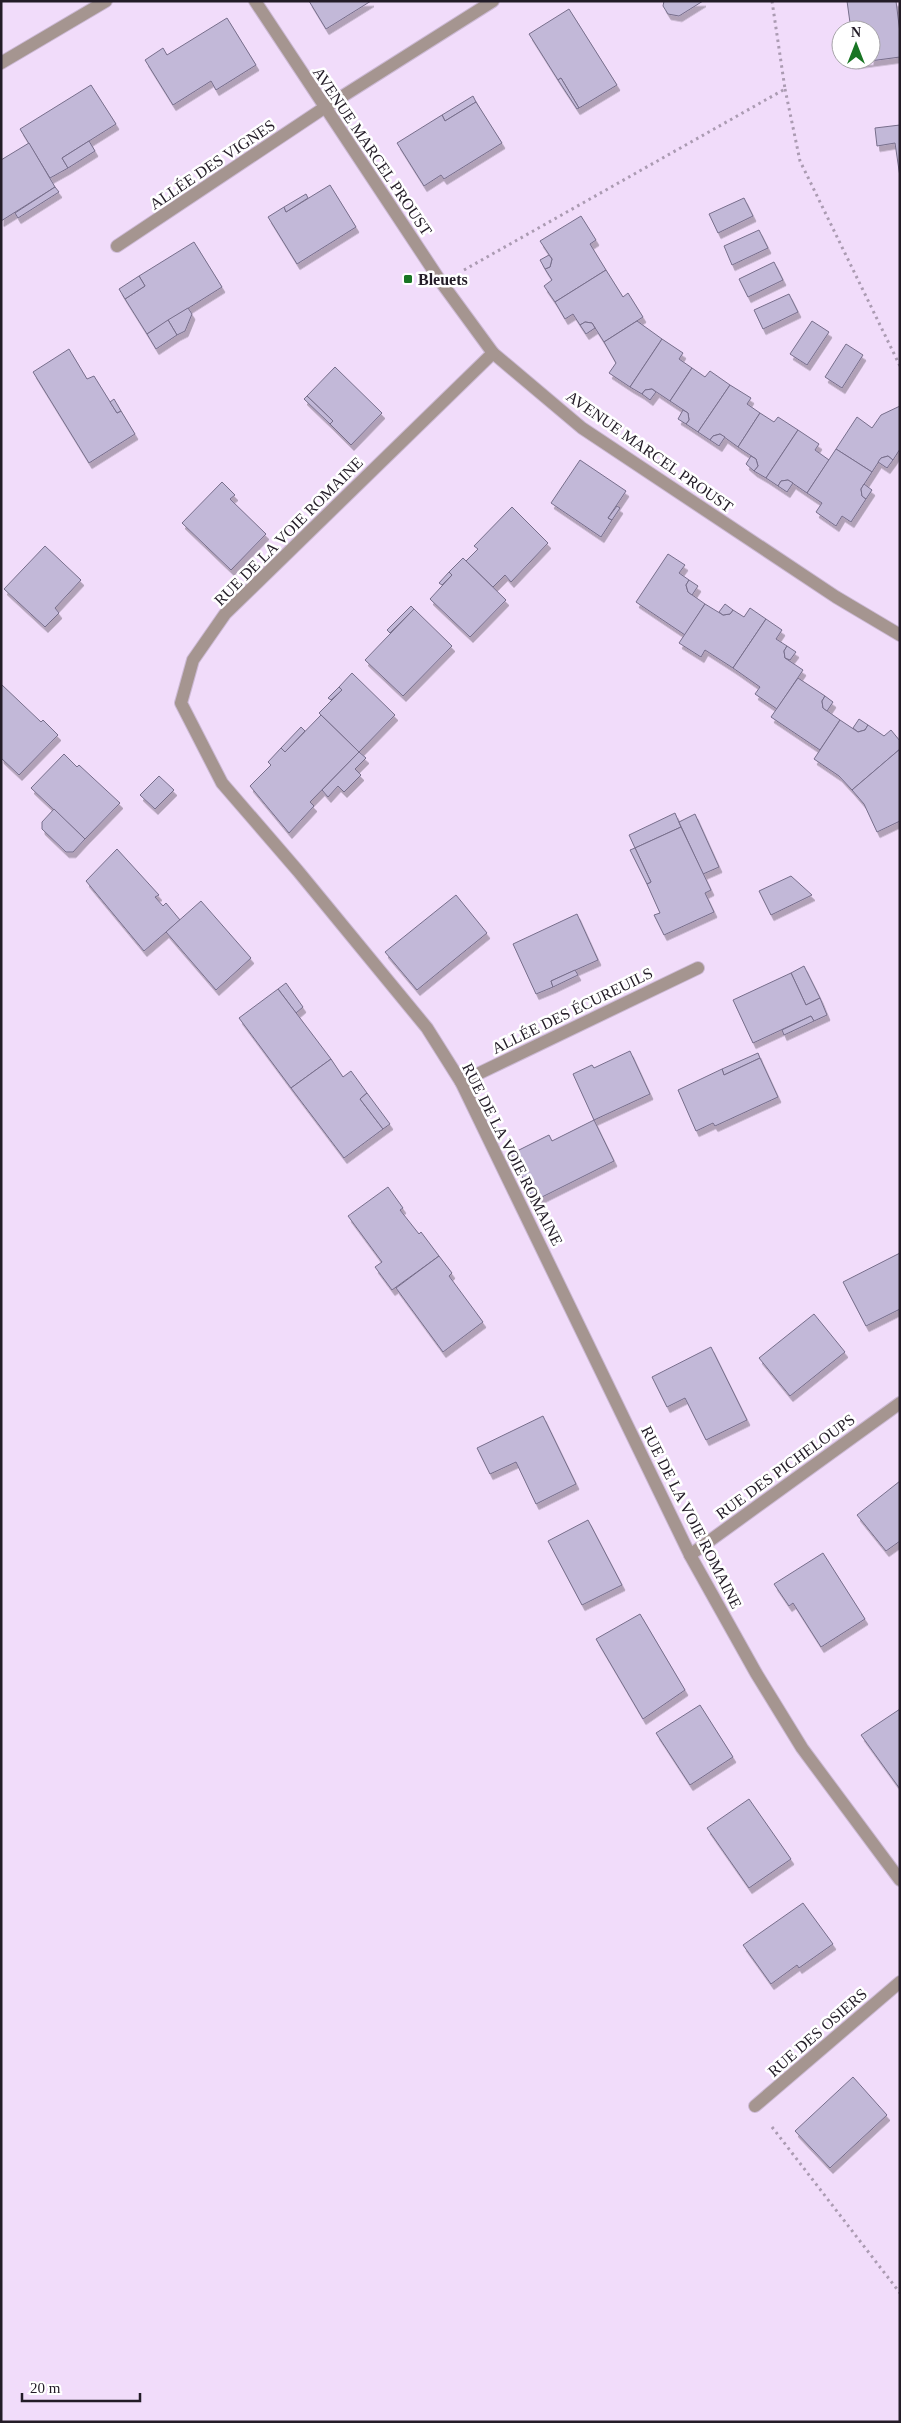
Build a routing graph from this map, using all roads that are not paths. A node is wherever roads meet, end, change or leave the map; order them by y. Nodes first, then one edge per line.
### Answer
1 (106, 1) edge
2 (255, 1) edge
3 (493, 1) edge
4 (90, 6) edge
5 (1, 63) edge
6 (324, 108) junction
7 (117, 246) dead end
8 (493, 353) junction
9 (900, 636) edge
10 (698, 968) dead end
11 (460, 1082) junction
12 (900, 1403) edge
13 (690, 1555) junction
14 (900, 1880) edge
15 (900, 1982) edge
16 (755, 2106) road end

1 - 4 street
2 - 6 street, AVENUE MARCEL PROUST
3 - 6 street, ALLÉE DES VIGNES
4 - 5 street
6 - 7 street, ALLÉE DES VIGNES
6 - 8 street, AVENUE MARCEL PROUST
8 - 9 street, AVENUE MARCEL PROUST
8 - 11 street, RUE DE LA VOIE ROMAINE
10 - 11 street, ALLÉE DES ÉCUREUILS
11 - 13 street, RUE DE LA VOIE ROMAINE
12 - 13 street, RUE DES PICHELOUPS
13 - 14 street, RUE DE LA VOIE ROMAINE
15 - 16 street, RUE DES OSIERS

